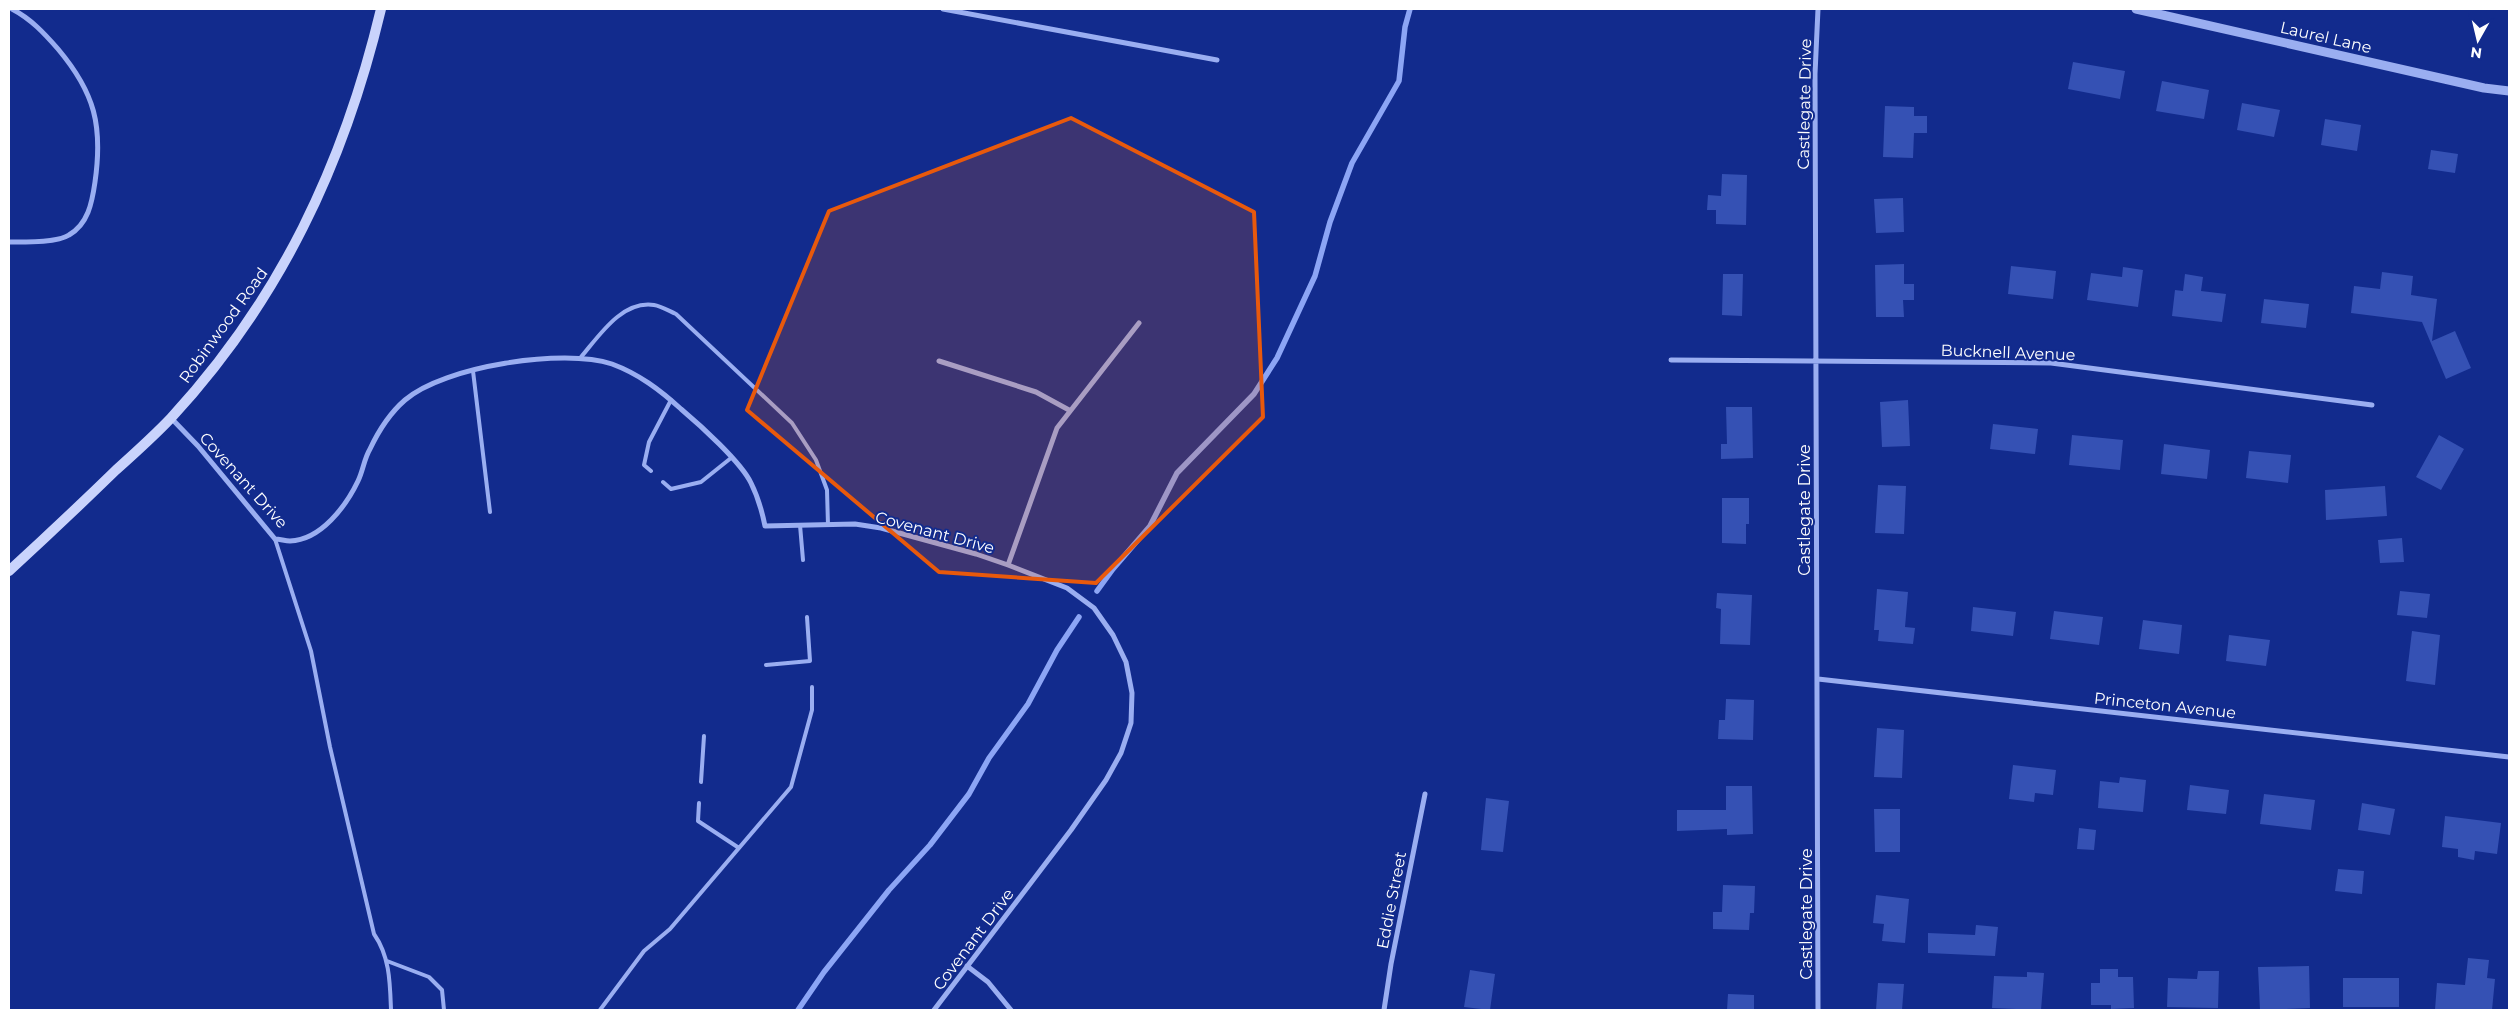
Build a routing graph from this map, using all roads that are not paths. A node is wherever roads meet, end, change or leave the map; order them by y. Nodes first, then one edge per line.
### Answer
1 (12, 9) edge
2 (381, 9) edge
3 (943, 9) edge
4 (1818, 9) edge
5 (2136, 9) edge
6 (2161, 12) edge
7 (1217, 60) dead end
8 (2509, 91) edge
9 (9, 242) edge
10 (1139, 323) dead end
11 (581, 357) junction
12 (1671, 360) dead end
13 (1816, 360) junction
14 (939, 362) dead end
15 (473, 371) junction
16 (671, 400) junction
17 (2372, 405) dead end
18 (1069, 410) junction
19 (171, 418) junction
20 (731, 458) junction
21 (652, 471) dead end
22 (663, 482) dead end
23 (490, 512) dead end
24 (800, 525) junction
25 (828, 525) junction
26 (275, 538) junction
27 (803, 560) dead end
28 (1008, 566) junction
29 (9, 571) edge
30 (807, 617) dead end
31 (766, 665) dead end
32 (1818, 679) junction
33 (812, 687) dead end
34 (704, 736) dead end
35 (2509, 756) edge
36 (701, 782) dead end
37 (1425, 794) dead end
38 (699, 803) dead end
39 (739, 848) junction
40 (387, 961) junction
41 (967, 966) junction
42 (392, 1010) edge
43 (444, 1010) edge
44 (600, 1010) edge
45 (934, 1010) edge
46 (1011, 1010) edge
47 (1384, 1010) edge
48 (1818, 1010) edge

1 - 9 street
2 - 19 main road, Robinwood Road
3 - 7 street
4 - 13 street, Castlegate Drive
5 - 6 street, Laurel Lane
6 - 8 street, Laurel Lane
10 - 18 street
11 - 15 street, Covenant Drive
11 - 16 street, Covenant Drive
11 - 25 lane
12 - 13 street, Bucknell Avenue
13 - 17 street, Bucknell Avenue
13 - 32 street, Castlegate Drive
14 - 18 street
15 - 23 lane
15 - 26 street, Covenant Drive
16 - 20 street, Covenant Drive
16 - 21 lane
18 - 28 street
19 - 26 street, Covenant Drive
19 - 29 main road, Robinwood Road
20 - 22 lane
20 - 24 street, Covenant Drive
24 - 25 street, Covenant Drive
24 - 27 lane
25 - 28 street, Covenant Drive
26 - 40 lane
28 - 41 street, Covenant Drive
30 - 31 lane
32 - 35 street, Princeton Avenue
32 - 48 street, Castlegate Drive
33 - 39 lane
34 - 36 lane
37 - 47 street, Eddie Street
38 - 39 lane
39 - 44 lane
40 - 42 lane
40 - 43 lane
41 - 45 street, Covenant Drive
41 - 46 street

